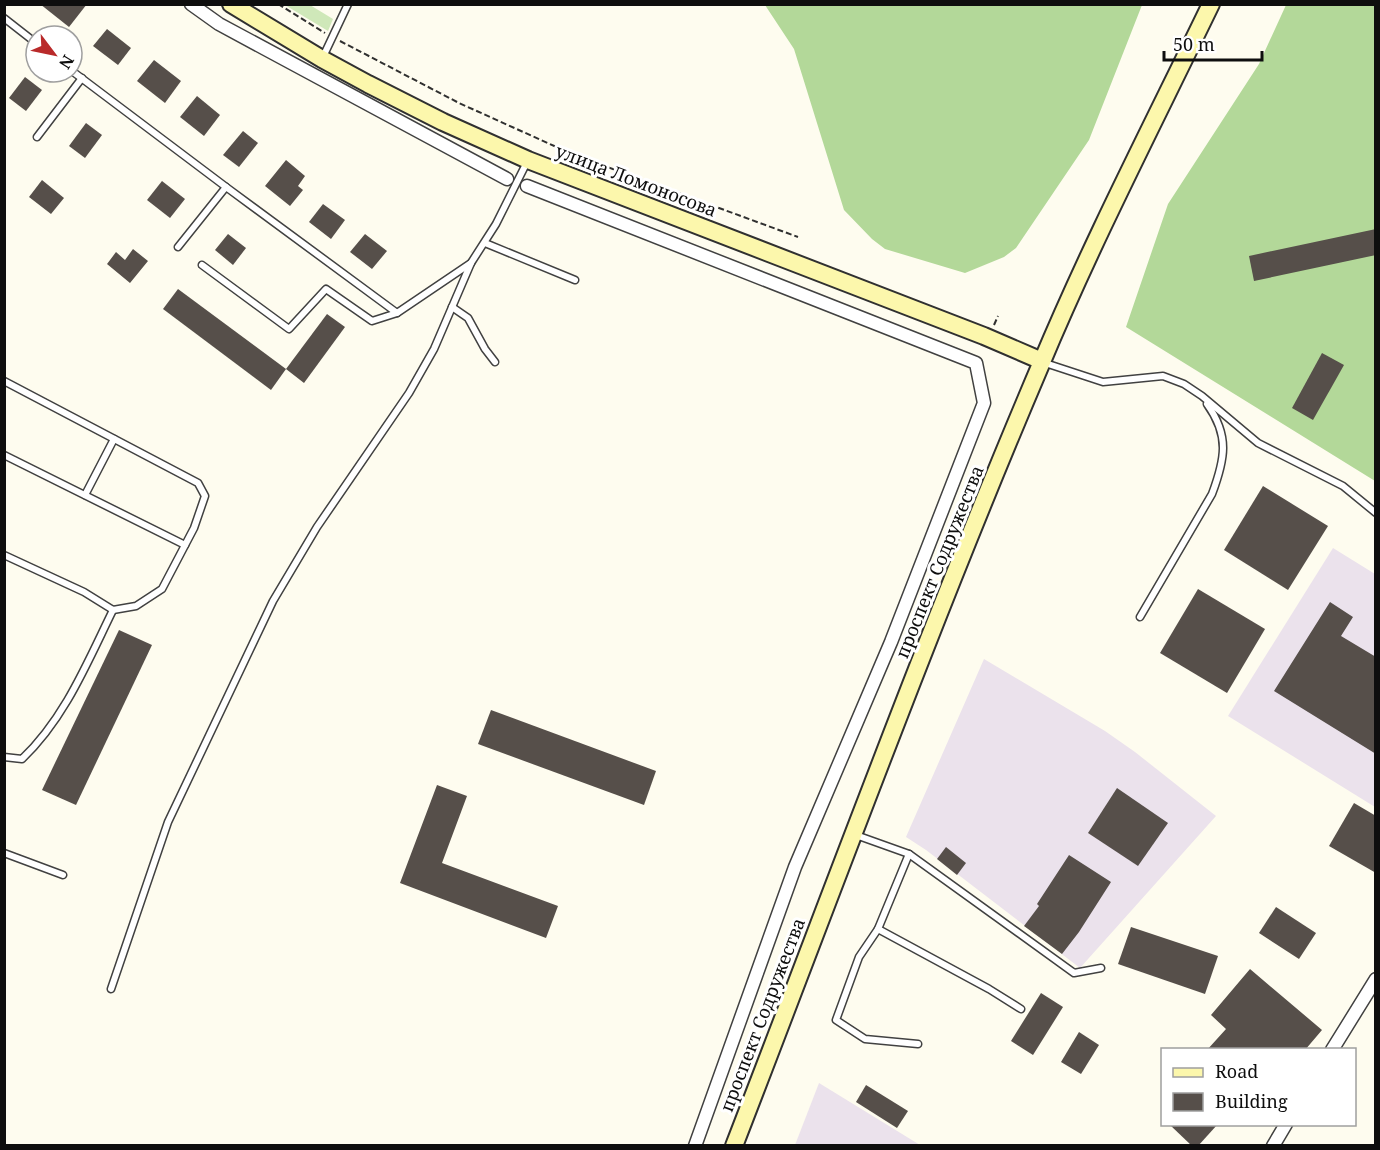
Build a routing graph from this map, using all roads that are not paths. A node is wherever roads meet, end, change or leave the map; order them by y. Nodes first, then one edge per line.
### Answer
1 (191, 4) edge
2 (231, 4) edge
3 (348, 4) edge
4 (1211, 4) edge
5 (4, 18) edge
6 (24, 34) edge
7 (322, 59) junction
8 (84, 80) edge
9 (77, 84) edge
10 (37, 137) dead end
11 (528, 160) junction
12 (507, 179) dead end
13 (527, 186) dead end
14 (226, 188) junction
15 (485, 243) junction
16 (177, 247) dead end
17 (471, 263) junction
18 (202, 265) dead end
19 (575, 280) dead end
20 (452, 307) junction
21 (397, 313) junction
22 (495, 362) dead end
23 (1042, 362) junction
24 (4, 381) edge
25 (1202, 396) junction
26 (114, 439) junction
27 (4, 455) edge
28 (85, 495) junction
29 (1376, 513) edge
30 (185, 545) junction
31 (4, 555) edge
32 (112, 610) junction
33 (1140, 617) dead end
34 (4, 757) edge
35 (853, 834) junction
36 (4, 853) edge
37 (909, 854) junction
38 (63, 875) dead end
39 (878, 929) junction
40 (1101, 968) dead end
41 (1376, 979) edge
42 (111, 989) dead end
43 (1021, 1009) dead end
44 (918, 1044) dead end
45 (1333, 1048) edge
46 (1285, 1126) edge
47 (695, 1146) edge
48 (734, 1146) edge
49 (1273, 1146) edge

1 - 12 street
2 - 7 main road, улица Ломоносова
3 - 7 lane
4 - 23 main road, проспект Содружества
5 - 6 lane
7 - 11 main road, улица Ломоносова
8 - 14 lane
9 - 10 lane
11 - 15 lane
11 - 23 main road, улица Ломоносова
13 - 47 street
14 - 16 lane
14 - 21 lane
15 - 17 lane
15 - 19 lane
17 - 20 lane
17 - 21 lane
18 - 21 lane
20 - 22 lane
20 - 42 lane
23 - 25 lane
23 - 35 main road, проспект Содружества
24 - 26 lane
25 - 29 lane
25 - 33 lane
26 - 28 lane
26 - 30 lane
27 - 28 lane
28 - 30 lane
30 - 32 lane
31 - 32 lane
32 - 34 lane
35 - 37 lane
35 - 48 main road, проспект Содружества
36 - 38 lane
37 - 39 lane
37 - 40 lane
39 - 43 lane
39 - 44 lane
41 - 45 street
46 - 49 street

